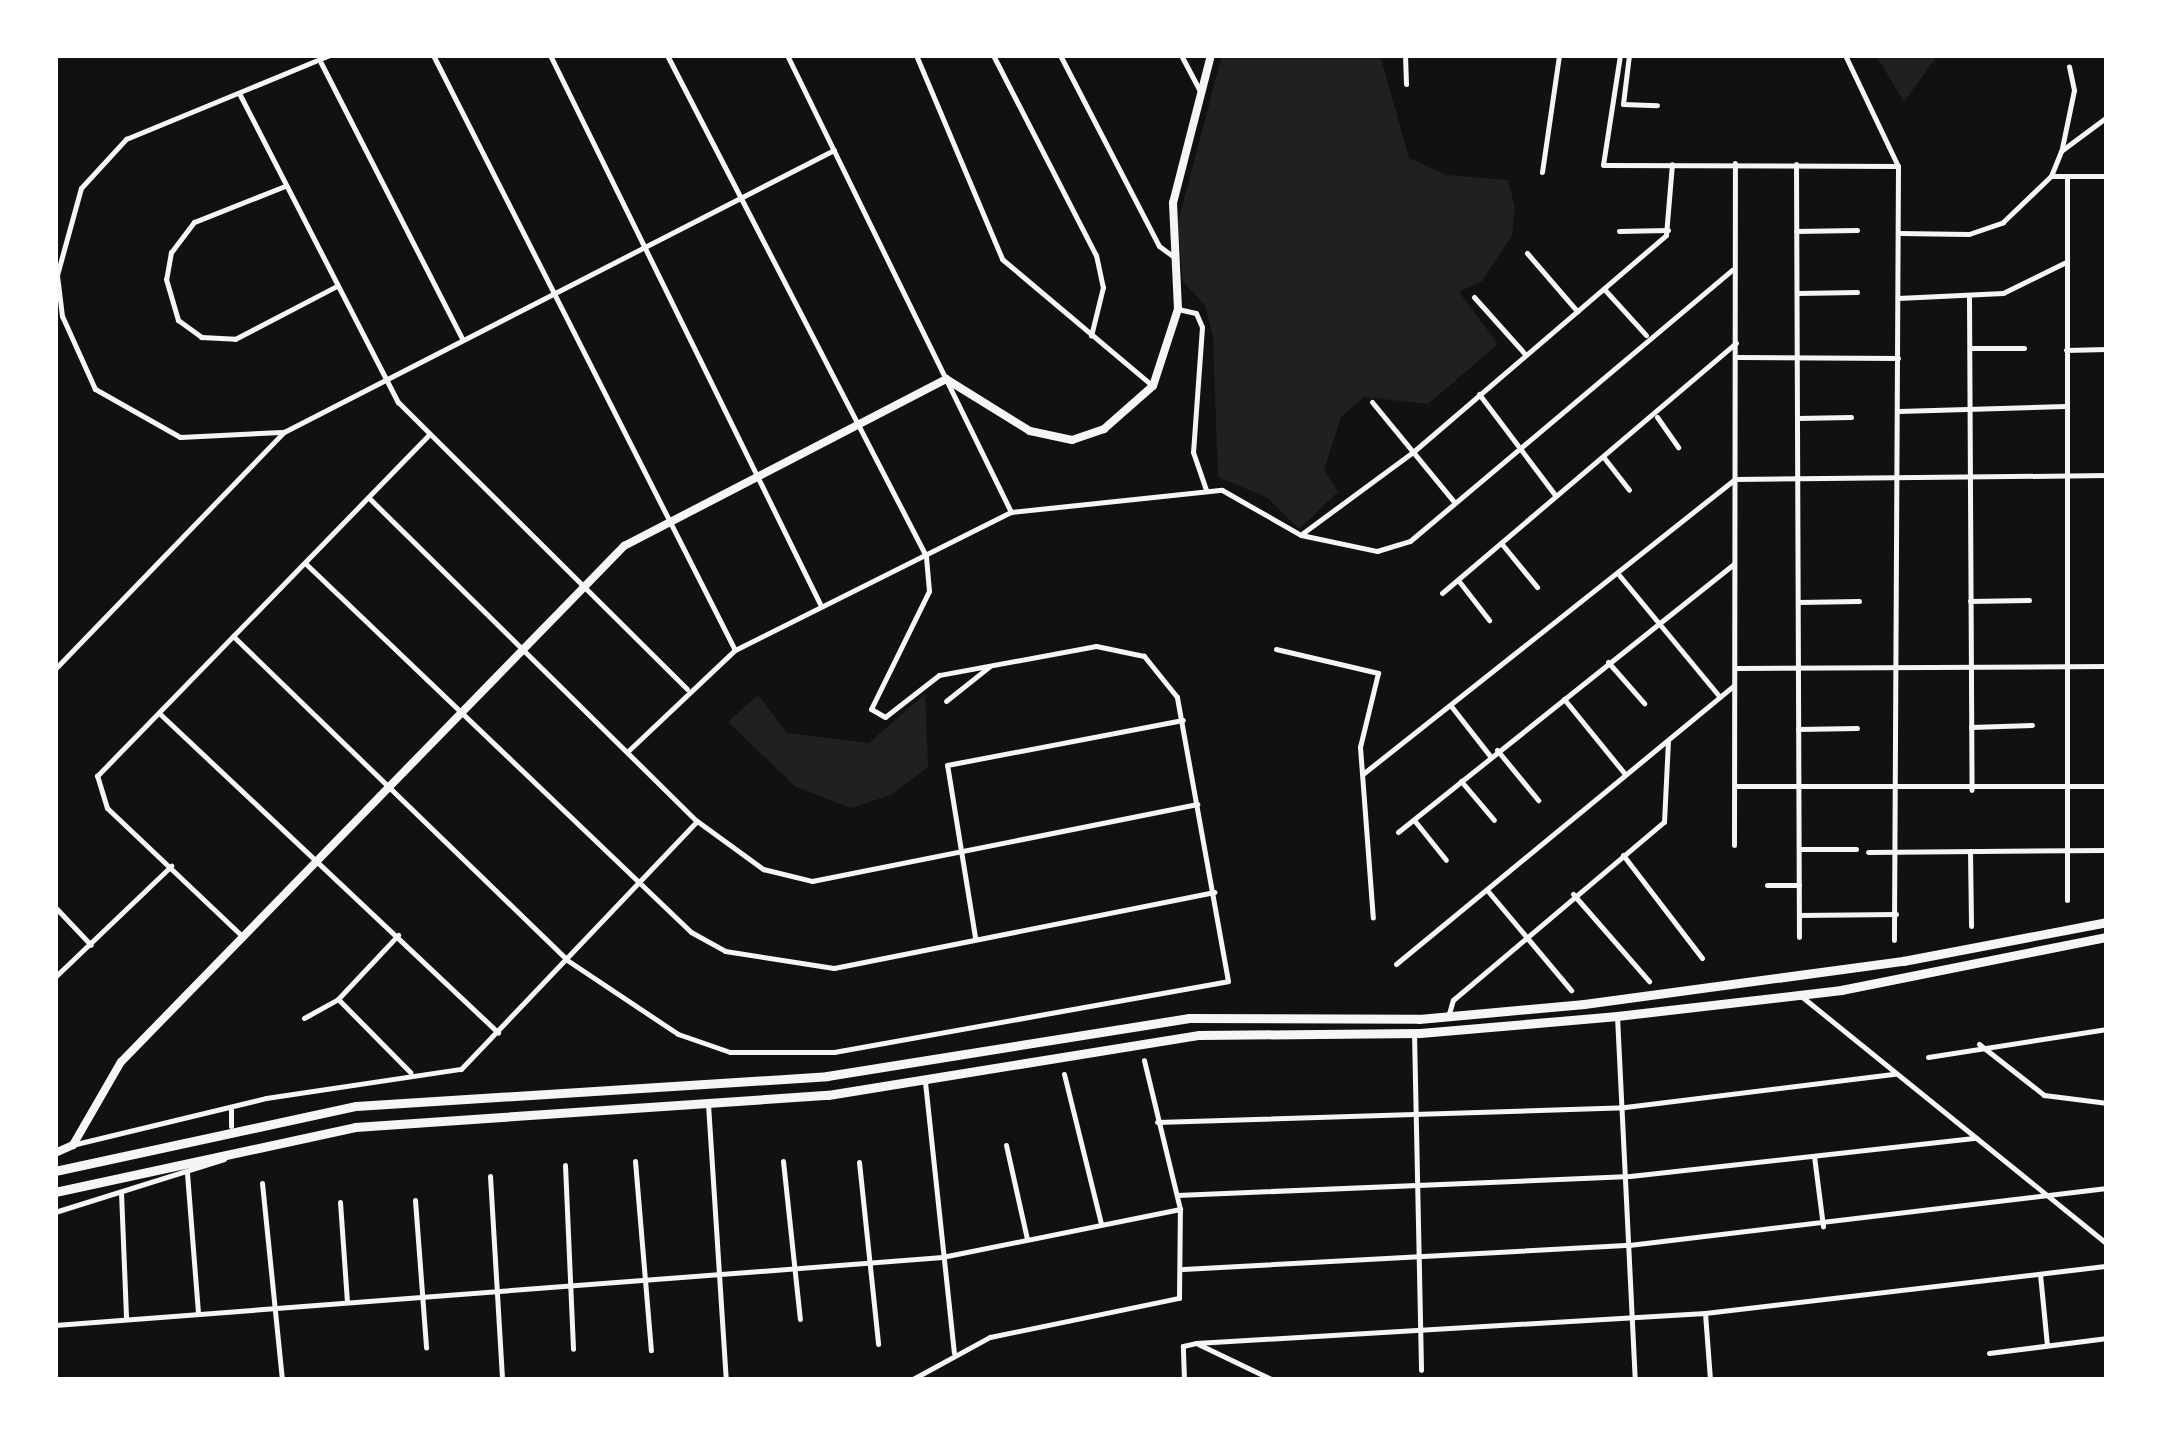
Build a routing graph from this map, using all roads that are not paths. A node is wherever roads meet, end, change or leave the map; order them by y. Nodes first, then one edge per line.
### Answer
1 (330, 55) edge
2 (433, 55) edge
3 (550, 55) edge
4 (667, 55) edge
5 (787, 55) edge
6 (916, 55) edge
7 (993, 55) edge
8 (1060, 55) edge
9 (1181, 55) edge
10 (1211, 55) edge
11 (1405, 55) edge
12 (1559, 55) edge
13 (1620, 55) edge
14 (1629, 55) edge
15 (1845, 55) edge
16 (322, 63) junction
17 (2069, 67) dead end
18 (1406, 84) dead end
19 (239, 93) junction
20 (1202, 95) junction
21 (1656, 106) dead end
22 (2107, 117) edge
23 (834, 150) junction
24 (2061, 151) junction
25 (1672, 164) junction
26 (1735, 164) junction
27 (1796, 164) junction
28 (1898, 166) junction
29 (1542, 172) dead end
30 (2051, 176) junction
31 (2067, 176) junction
32 (2107, 176) edge
33 (284, 186) junction
34 (742, 198) junction
35 (1619, 230) dead end
36 (1857, 230) dead end
37 (1796, 231) junction
38 (1667, 232) junction
39 (1898, 233) junction
40 (646, 244) junction
41 (1528, 253) dead end
42 (1172, 256) junction
43 (2064, 263) junction
44 (1732, 270) junction
45 (337, 286) junction
46 (1605, 290) junction
47 (555, 292) junction
48 (1797, 292) junction
49 (1857, 292) dead end
50 (1474, 298) dead end
51 (1898, 298) junction
52 (1969, 298) junction
53 (1178, 309) junction
54 (1577, 311) junction
55 (1091, 336) junction
56 (1647, 336) junction
57 (462, 339) junction
58 (1736, 343) junction
59 (1972, 348) junction
60 (2024, 348) dead end
61 (2107, 349) edge
62 (2066, 350) junction
63 (1524, 353) junction
64 (1737, 357) junction
65 (1796, 357) junction
66 (1898, 358) junction
67 (382, 376) junction
68 (946, 380) junction
69 (1154, 386) junction
70 (1478, 394) junction
71 (1372, 402) dead end
72 (2065, 406) junction
73 (1898, 412) junction
74 (1972, 413) junction
75 (1658, 417) junction
76 (1851, 417) dead end
77 (1797, 418) junction
78 (855, 425) junction
79 (284, 432) junction
80 (429, 436) junction
81 (1517, 446) junction
82 (1678, 446) dead end
83 (1413, 452) junction
84 (1605, 458) junction
85 (760, 474) junction
86 (2066, 475) junction
87 (2107, 475) edge
88 (1735, 479) junction
89 (1898, 479) junction
90 (1970, 479) junction
91 (1797, 481) junction
92 (1206, 490) junction
93 (1629, 490) dead end
94 (1555, 495) junction
95 (368, 498) junction
96 (1454, 502) junction
97 (1011, 512) junction
98 (671, 518) junction
99 (1301, 535) junction
100 (1500, 543) junction
101 (926, 556) junction
102 (305, 563) junction
103 (1734, 564) junction
104 (1618, 574) junction
105 (1458, 580) junction
106 (583, 584) junction
107 (1537, 587) dead end
108 (1442, 594) dead end
109 (2029, 600) dead end
110 (1860, 601) dead end
111 (1798, 602) junction
112 (1970, 602) junction
113 (820, 604) junction
114 (1489, 620) dead end
115 (1657, 620) junction
116 (234, 636) junction
117 (1276, 649) dead end
118 (525, 650) junction
119 (735, 650) junction
120 (1608, 662) junction
121 (2066, 664) junction
122 (990, 666) junction
123 (1799, 666) junction
124 (2107, 666) edge
125 (1736, 668) junction
126 (1898, 668) junction
127 (55, 669) edge
128 (1970, 669) junction
129 (1734, 685) junction
130 (687, 690) junction
131 (1719, 696) junction
132 (1564, 700) junction
133 (946, 701) dead end
134 (1644, 702) dead end
135 (1450, 706) junction
136 (159, 713) junction
137 (465, 714) junction
138 (1183, 720) junction
139 (2032, 725) dead end
140 (1971, 727) junction
141 (1857, 728) dead end
142 (1798, 729) junction
143 (1668, 741) junction
144 (1497, 750) junction
145 (627, 752) junction
146 (1490, 756) junction
147 (1364, 773) junction
148 (1625, 774) junction
149 (1461, 781) junction
150 (1737, 786) junction
151 (2107, 786) edge
152 (1799, 787) junction
153 (1899, 787) junction
154 (2063, 788) junction
155 (387, 790) junction
156 (1972, 790) junction
157 (1538, 800) dead end
158 (1197, 804) junction
159 (1414, 820) junction
160 (1494, 820) dead end
161 (697, 822) junction
162 (1398, 832) dead end
163 (1734, 845) dead end
164 (1856, 849) dead end
165 (959, 850) junction
166 (1799, 850) junction
167 (2066, 850) junction
168 (2107, 850) edge
169 (1970, 851) junction
170 (1868, 852) dead end
171 (1899, 852) junction
172 (1623, 855) junction
173 (1446, 860) dead end
174 (315, 862) junction
175 (171, 866) junction
176 (1798, 884) junction
177 (640, 885) junction
178 (1767, 885) dead end
179 (1488, 890) junction
180 (1214, 892) junction
181 (1574, 894) junction
182 (2067, 900) dead end
183 (55, 907) edge
184 (1897, 914) junction
185 (1799, 915) junction
186 (1373, 918) dead end
187 (2107, 922) edge
188 (1971, 926) dead end
189 (398, 935) junction
190 (243, 937) junction
191 (1524, 937) junction
192 (2107, 937) edge
193 (976, 938) junction
194 (1799, 938) dead end
195 (1894, 940) dead end
196 (91, 945) junction
197 (1702, 958) dead end
198 (567, 960) junction
199 (1396, 964) dead end
200 (55, 977) edge
201 (1650, 981) dead end
202 (1570, 990) dead end
203 (1799, 994) junction
204 (338, 999) junction
205 (1448, 1016) junction
206 (1618, 1016) junction
207 (304, 1018) dead end
208 (2107, 1029) edge
209 (498, 1032) junction
210 (1414, 1033) junction
211 (1979, 1044) junction
212 (1928, 1057) dead end
213 (1144, 1060) dead end
214 (411, 1073) junction
215 (1064, 1074) dead end
216 (1895, 1074) junction
217 (925, 1082) junction
218 (484, 1098) junction
219 (2107, 1103) edge
220 (708, 1104) junction
221 (1624, 1107) junction
222 (231, 1108) junction
223 (1416, 1116) junction
224 (448, 1119) junction
225 (1158, 1122) junction
226 (228, 1127) junction
227 (1976, 1138) junction
228 (262, 1142) junction
229 (73, 1145) junction
230 (1006, 1145) dead end
231 (55, 1153) edge
232 (1814, 1156) junction
233 (635, 1161) dead end
234 (783, 1161) dead end
235 (859, 1162) dead end
236 (565, 1165) dead end
237 (55, 1172) edge
238 (186, 1172) junction
239 (490, 1176) dead end
240 (1630, 1176) junction
241 (1420, 1182) junction
242 (262, 1183) dead end
243 (2107, 1188) edge
244 (55, 1192) edge
245 (121, 1192) junction
246 (1177, 1195) junction
247 (2044, 1195) junction
248 (415, 1200) dead end
249 (340, 1202) dead end
250 (1180, 1209) junction
251 (55, 1212) edge
252 (1101, 1224) junction
253 (1823, 1226) junction
254 (1027, 1239) junction
255 (2107, 1244) edge
256 (1630, 1246) junction
257 (942, 1257) junction
258 (1418, 1257) junction
259 (869, 1260) junction
260 (794, 1266) junction
261 (2107, 1266) edge
262 (1184, 1269) junction
263 (718, 1272) junction
264 (2040, 1274) junction
265 (645, 1278) junction
266 (570, 1284) junction
267 (498, 1290) junction
268 (422, 1296) junction
269 (347, 1302) junction
270 (274, 1308) junction
271 (1705, 1313) junction
272 (198, 1314) junction
273 (126, 1318) junction
274 (800, 1319) dead end
275 (1634, 1319) junction
276 (55, 1325) edge
277 (1420, 1331) junction
278 (2107, 1338) edge
279 (1196, 1343) junction
280 (878, 1344) dead end
281 (2048, 1346) junction
282 (426, 1348) dead end
283 (573, 1349) dead end
284 (651, 1350) dead end
285 (954, 1352) junction
286 (1989, 1354) dead end
287 (1421, 1370) dead end
288 (282, 1380) edge
289 (502, 1380) edge
290 (726, 1380) edge
291 (911, 1380) edge
292 (1184, 1380) edge
293 (1273, 1380) edge
294 (1635, 1380) edge
295 (1710, 1380) edge

1 - 16 street
2 - 47 street
3 - 40 street
4 - 34 street
5 - 23 street
6 - 55 street
7 - 55 street
8 - 42 street
9 - 20 street
10 - 20 street
11 - 18 street
12 - 29 street
13 - 25 street
14 - 21 street
15 - 28 street
16 - 19 street
16 - 57 street
17 - 24 street
19 - 33 street
19 - 79 street
20 - 42 street
22 - 24 street
23 - 34 street
23 - 68 street
24 - 30 street
25 - 26 street
25 - 38 street
26 - 27 street
26 - 44 street
27 - 28 street
27 - 37 street
28 - 39 street
30 - 31 street
30 - 39 street
31 - 32 street
31 - 43 street
33 - 45 street
33 - 45 street
34 - 40 street
34 - 78 street
35 - 38 street
36 - 37 street
37 - 48 street
38 - 46 street
39 - 51 street
40 - 47 street
40 - 85 street
41 - 54 street
42 - 53 street
43 - 52 street
43 - 62 street
44 - 56 street
44 - 58 street
45 - 67 street
46 - 54 street
46 - 56 street
47 - 57 street
47 - 98 street
48 - 49 street
48 - 65 street
50 - 63 street
51 - 52 street
51 - 66 street
52 - 59 street
53 - 69 street
53 - 92 street
54 - 63 street
55 - 69 street
56 - 81 street
57 - 67 street
58 - 64 street
58 - 75 street
59 - 60 street
59 - 74 street
61 - 62 street
62 - 72 street
63 - 70 street
64 - 65 street
64 - 88 street
65 - 66 street
65 - 77 street
66 - 73 street
67 - 79 street
67 - 80 street
68 - 69 street
68 - 78 street
68 - 97 street
70 - 81 street
70 - 83 street
71 - 83 street
72 - 74 street
72 - 86 street
73 - 74 street
73 - 89 street
74 - 90 street
75 - 82 street
75 - 84 street
76 - 77 street
77 - 91 street
78 - 85 street
78 - 101 street
79 - 127 street
80 - 95 street
80 - 106 street
81 - 94 street
81 - 96 street
83 - 96 street
83 - 99 street
84 - 93 street
84 - 94 street
85 - 98 street
85 - 113 street
86 - 87 street
86 - 90 street
86 - 121 street
88 - 91 street
88 - 103 street
88 - 104 street
89 - 90 street
89 - 91 street
89 - 126 street
90 - 112 street
91 - 111 street
92 - 97 street
92 - 99 street
94 - 100 street
95 - 102 street
95 - 118 street
96 - 99 street
97 - 101 street
98 - 106 street
98 - 119 street
100 - 105 street
100 - 107 street
101 - 113 street
101 - 122 street
102 - 116 street
102 - 137 street
103 - 115 street
103 - 125 street
104 - 115 street
104 - 135 street
105 - 108 street
105 - 114 street
106 - 118 street
106 - 130 street
109 - 112 street
110 - 111 street
111 - 123 street
112 - 128 street
113 - 119 street
115 - 120 street
115 - 131 street
116 - 136 street
116 - 155 street
117 - 147 street
118 - 137 street
118 - 145 street
119 - 130 street
120 - 132 street
120 - 134 street
121 - 124 street
121 - 128 street
121 - 154 street
122 - 133 street
122 - 138 street
123 - 125 street
123 - 126 street
123 - 142 street
125 - 129 street
126 - 128 street
126 - 153 street
128 - 140 street
129 - 131 street
129 - 150 street
130 - 145 street
131 - 143 street
132 - 144 street
132 - 148 street
135 - 146 street
135 - 147 street
136 - 174 street
136 - 175 street
137 - 155 street
137 - 177 street
138 - 158 street
138 - 165 street
139 - 140 street
140 - 156 street
141 - 142 street
142 - 152 street
143 - 148 street
143 - 172 street
144 - 146 street
144 - 157 street
145 - 161 street
146 - 149 street
147 - 186 street
148 - 179 street
149 - 159 street
149 - 160 street
150 - 152 street
150 - 163 street
151 - 154 street
152 - 153 street
152 - 166 street
153 - 156 street
153 - 171 street
154 - 156 street
154 - 167 street
155 - 174 street
155 - 198 street
158 - 165 street
158 - 180 street
159 - 162 street
159 - 173 street
161 - 165 street
161 - 177 street
164 - 166 street
165 - 193 street
166 - 176 street
167 - 168 street
167 - 169 street
167 - 182 street
169 - 171 street
169 - 188 street
170 - 171 street
171 - 184 street
172 - 181 street
172 - 197 street
174 - 189 street
174 - 190 street
175 - 190 street
175 - 196 street
176 - 178 street
176 - 185 street
177 - 193 street
177 - 198 street
179 - 191 street
179 - 199 street
180 - 193 street
180 - 198 street
181 - 191 street
181 - 201 street
183 - 196 street
184 - 185 street
184 - 195 street
185 - 194 street
187 - 205 highway
189 - 204 street
189 - 209 street
190 - 229 street
191 - 202 street
191 - 205 street
192 - 203 highway
196 - 200 street
198 - 209 street
203 - 206 highway
203 - 216 street
204 - 207 street
204 - 214 street
205 - 218 highway
206 - 210 highway
206 - 221 street
208 - 211 street
209 - 214 street
210 - 217 highway
210 - 223 street
211 - 212 street
211 - 219 street
213 - 225 street
214 - 222 street
215 - 252 street
216 - 221 street
216 - 227 street
217 - 220 highway
217 - 257 street
218 - 224 highway
218 - 226 highway
220 - 224 highway
220 - 263 street
221 - 223 street
221 - 240 street
222 - 226 street
222 - 229 street
223 - 225 street
223 - 241 street
224 - 228 highway
225 - 246 street
226 - 237 highway
227 - 232 street
227 - 247 street
228 - 238 street
228 - 244 highway
229 - 231 street
230 - 254 street
232 - 240 street
232 - 253 street
233 - 265 street
234 - 260 street
235 - 259 street
236 - 266 street
238 - 245 street
238 - 272 street
239 - 267 street
240 - 241 street
240 - 256 street
241 - 246 street
241 - 258 street
242 - 270 street
243 - 247 street
245 - 251 street
245 - 273 street
246 - 250 street
247 - 253 street
247 - 255 street
248 - 268 street
249 - 269 street
250 - 252 street
250 - 262 street
252 - 254 street
253 - 256 street
254 - 257 street
256 - 258 street
256 - 275 street
257 - 259 street
257 - 285 street
258 - 262 street
258 - 277 street
259 - 260 street
259 - 280 street
260 - 263 street
260 - 274 street
261 - 264 street
262 - 285 street
263 - 265 street
263 - 290 street
264 - 271 street
264 - 281 street
265 - 266 street
265 - 284 street
266 - 267 street
266 - 283 street
267 - 268 street
267 - 289 street
268 - 269 street
268 - 282 street
269 - 270 street
270 - 272 street
270 - 288 street
271 - 275 street
271 - 295 street
272 - 273 street
273 - 276 street
275 - 277 street
275 - 294 street
277 - 279 street
277 - 287 street
278 - 281 street
279 - 292 street
279 - 293 street
281 - 286 street
285 - 291 street

